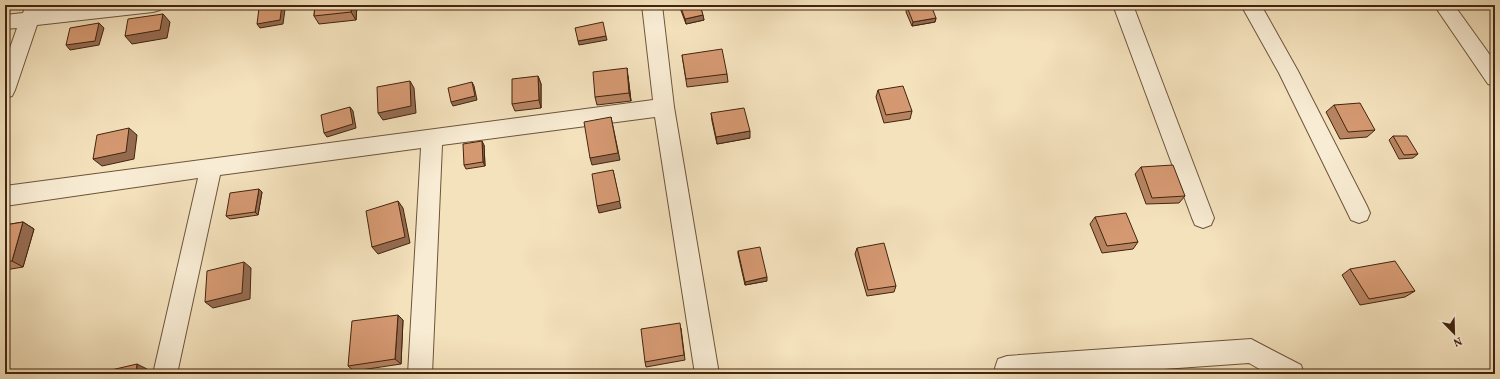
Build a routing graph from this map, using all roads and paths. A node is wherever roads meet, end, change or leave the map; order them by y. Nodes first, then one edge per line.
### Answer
1 (153, 5) edge
2 (652, 5) edge
3 (1123, 5) edge
4 (1251, 5) edge
5 (1444, 5) edge
6 (32, 12) edge
7 (5, 22) edge
8 (1495, 78) edge
9 (5, 90) edge
10 (664, 107) junction
11 (432, 139) junction
12 (211, 166) junction
13 (5, 196) edge
14 (1359, 213) dead end
15 (1203, 218) dead end
16 (1007, 368) dead end
17 (165, 374) edge
18 (420, 374) edge
19 (707, 374) edge
20 (1292, 374) edge

1 - 6 street
2 - 10 street
3 - 15 street
4 - 14 street
5 - 8 street
6 - 7 street
6 - 9 street
10 - 11 street
10 - 19 street
11 - 12 street
11 - 18 street
12 - 13 street
12 - 17 street
16 - 20 street

